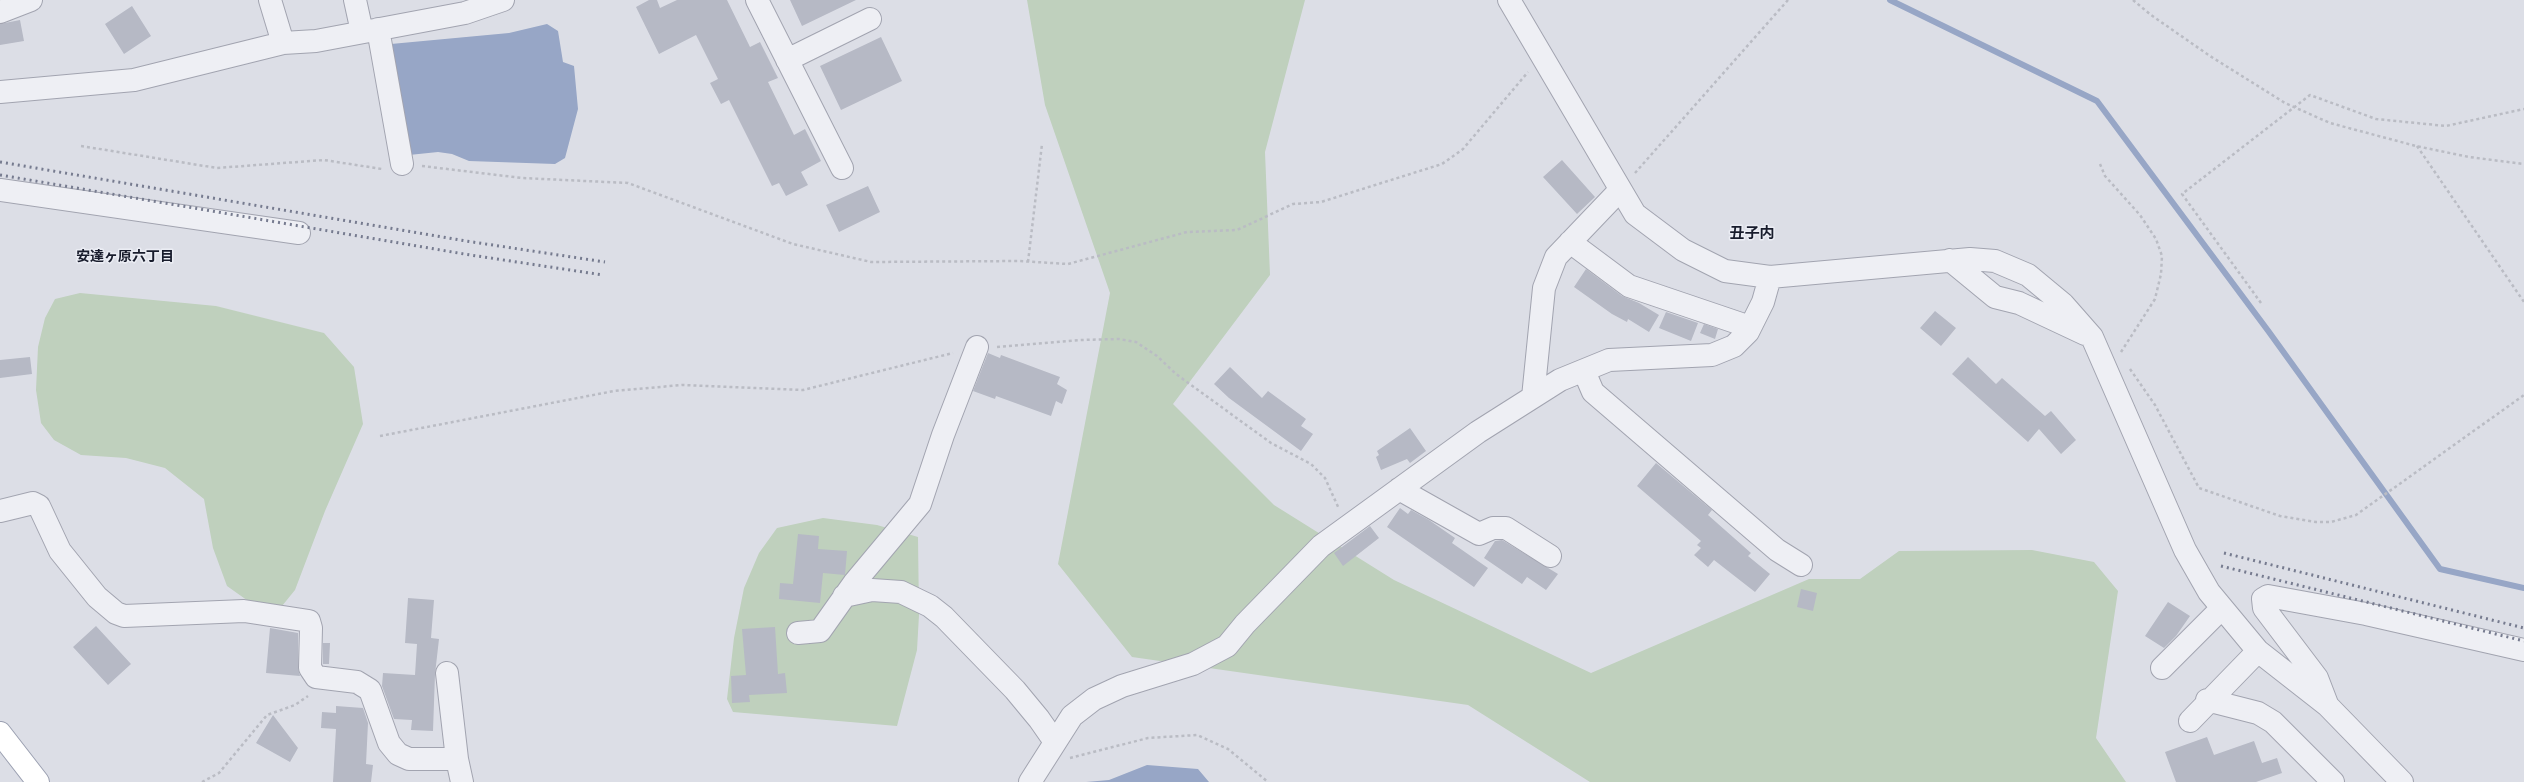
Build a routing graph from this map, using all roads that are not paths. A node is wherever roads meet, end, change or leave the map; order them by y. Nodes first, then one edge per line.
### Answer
1 (31, 0) edge
2 (270, 0) edge
3 (355, 0) edge
4 (504, 0) edge
5 (757, 0) edge
6 (1509, 0) edge
7 (0, 12) edge
8 (870, 19) dead end
9 (370, 31) junction
10 (283, 43) junction
11 (787, 60) junction
12 (0, 92) edge
13 (402, 164) road end
14 (842, 168) dead end
15 (0, 190) edge
16 (1620, 190) junction
17 (299, 233) dead end
18 (1570, 242) junction
19 (1950, 260) junction
20 (1770, 278) junction
21 (1750, 327) junction
22 (2095, 345) junction
23 (977, 348) road end
24 (1584, 371) junction
25 (1533, 397) junction
26 (1399, 489) junction
27 (0, 511) edge
28 (1550, 556) dead end
29 (1801, 565) dead end
30 (844, 596) junction
31 (2222, 608) junction
32 (798, 633) dead end
33 (2524, 650) edge
34 (2258, 651) junction
35 (2162, 668) dead end
36 (447, 673) dead end
37 (2207, 700) junction
38 (2327, 705) junction
39 (2190, 721) dead end
40 (0, 733) edge
41 (1055, 742) junction
42 (457, 759) junction
43 (1034, 774) edge
44 (38, 782) edge
45 (462, 782) edge
46 (2333, 782) edge
47 (2402, 782) edge

1 - 7 street
2 - 10 street
3 - 9 street
4 - 9 street
5 - 11 street
6 - 16 street
8 - 11 street
9 - 10 street
9 - 13 street
10 - 12 street
11 - 14 street
15 - 17 street
16 - 18 street
16 - 20 street
18 - 21 street
18 - 25 street
19 - 20 street
19 - 22 street
19 - 22 street
20 - 21 street
21 - 24 street
22 - 31 street
23 - 30 street
24 - 25 street
24 - 29 street
25 - 26 street
26 - 28 street
26 - 41 street
27 - 42 street
30 - 32 street
30 - 41 street
31 - 34 street
31 - 35 street
33 - 38 street
34 - 37 street
34 - 38 street
36 - 42 street
37 - 39 street
37 - 46 street
38 - 47 street
40 - 44 main road
41 - 43 street
42 - 45 street

